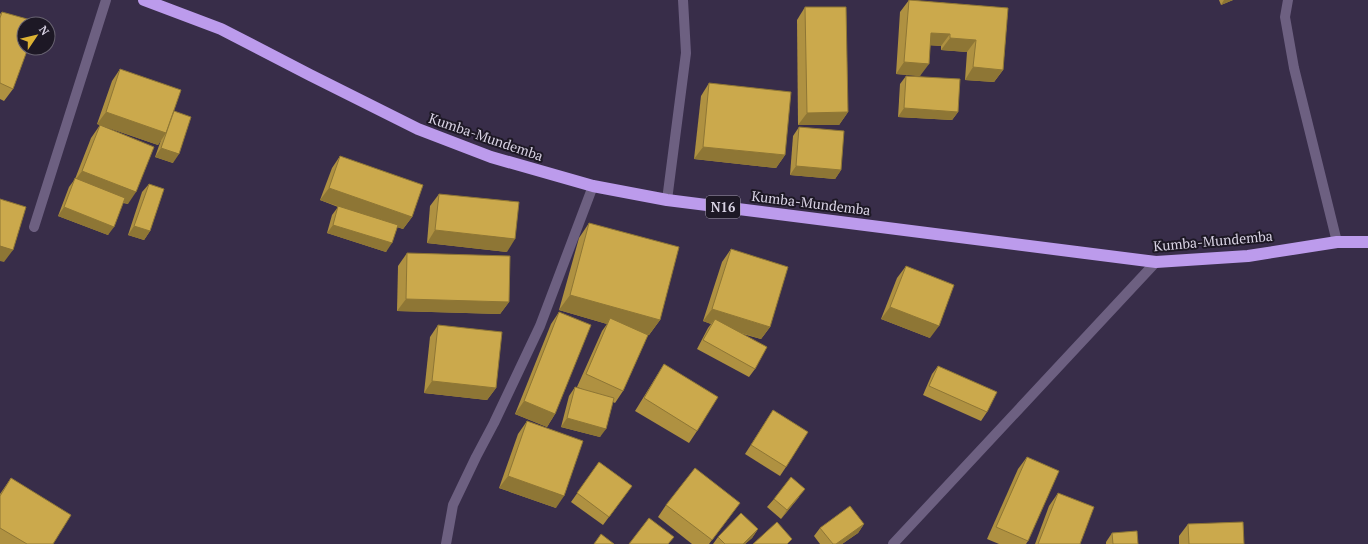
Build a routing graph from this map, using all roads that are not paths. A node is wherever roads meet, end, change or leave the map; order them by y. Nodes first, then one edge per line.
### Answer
1 (106, 0) edge
2 (144, 0) edge
3 (683, 0) edge
4 (1288, 0) edge
5 (593, 186) junction
6 (668, 200) junction
7 (34, 227) dead end
8 (1337, 242) junction
9 (1368, 242) edge
10 (1156, 262) junction
11 (446, 544) edge
12 (894, 544) edge

1 - 7 street
2 - 5 highway, Kumba-Mundemba / N16
3 - 6 street
4 - 8 street
5 - 6 highway, Kumba-Mundemba / N16
5 - 11 street
6 - 10 highway, Kumba-Mundemba / N16
8 - 9 highway, Kumba-Mundemba / N16
8 - 10 highway, Kumba-Mundemba / N16
10 - 12 street

